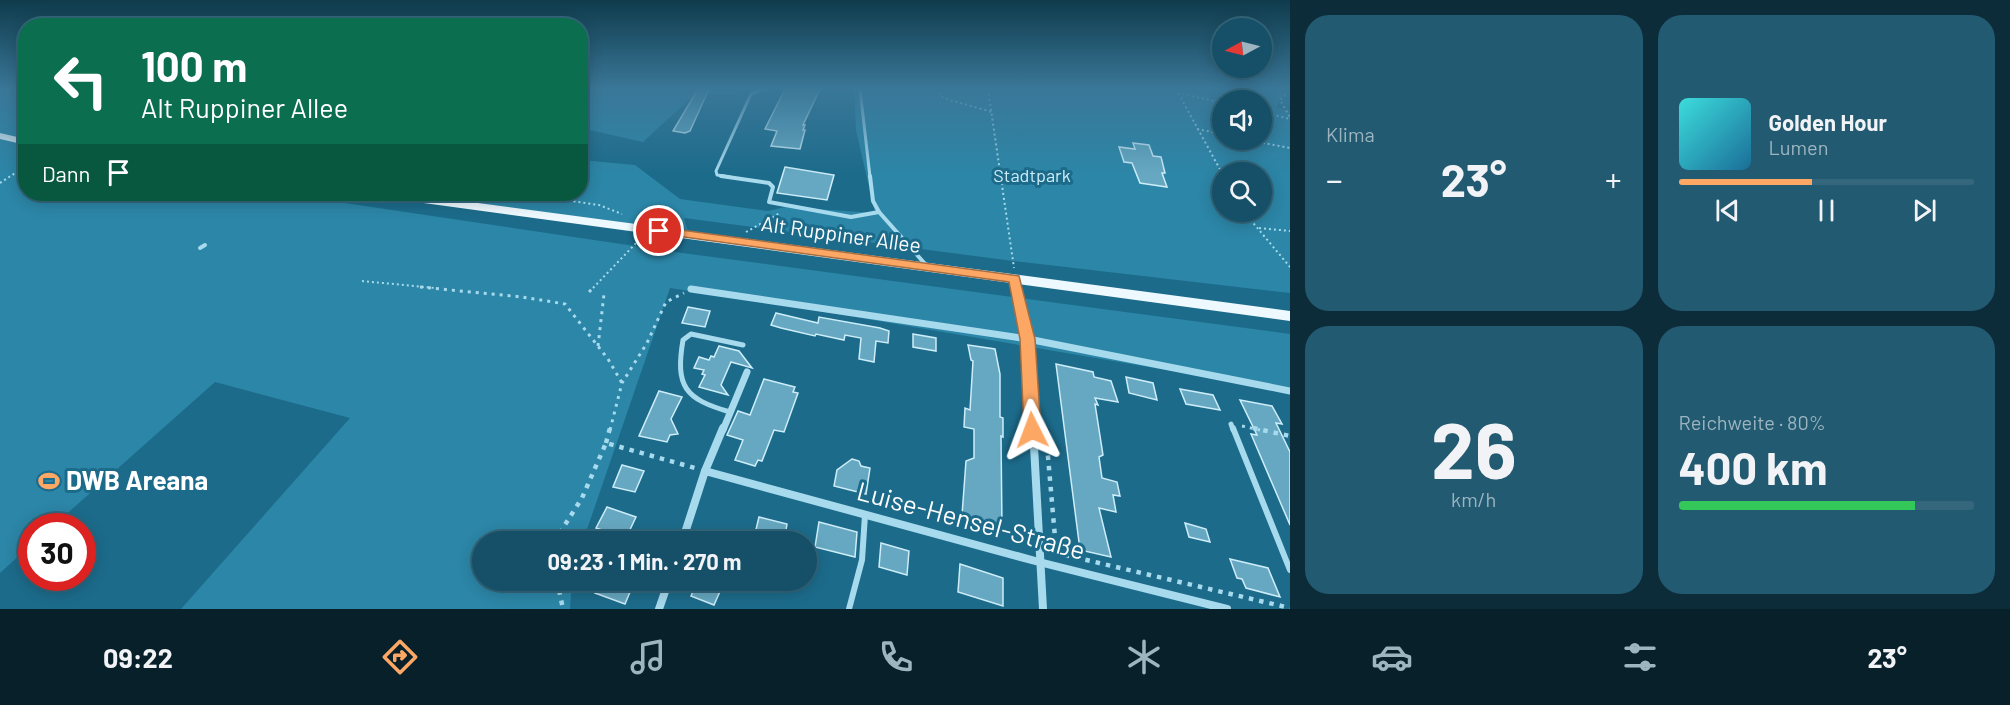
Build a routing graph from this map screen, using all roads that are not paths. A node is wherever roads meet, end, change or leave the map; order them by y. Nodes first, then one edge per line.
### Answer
1 (741, 117) edge
2 (863, 117) edge
3 (0, 136) edge
4 (18, 140) edge
5 (439, 201) edge
6 (879, 213) junction
7 (928, 267) junction
8 (1015, 279) junction
9 (691, 289) road end
10 (1290, 316) edge
11 (1028, 339) junction
12 (742, 345) dead end
13 (747, 372) dead end
14 (1290, 391) edge
15 (730, 412) junction
16 (1231, 424) dead end
17 (705, 471) junction
18 (866, 515) junction
19 (686, 531) edge
20 (1039, 562) junction
21 (1290, 570) edge
22 (665, 591) edge
23 (659, 609) edge
24 (849, 609) edge
25 (1043, 609) edge
26 (1227, 609) edge

1 - 6 lane, Alt Ruppiner Allee
2 - 6 lane
3 - 4 main road
5 - 7 main road, Alt Ruppiner Allee
6 - 7 lane
7 - 8 main road, Alt Ruppiner Allee
8 - 10 main road, Alt Ruppiner Allee
8 - 11 street
9 - 11 street
11 - 14 street
11 - 20 street
12 - 15 lane
13 - 15 street
15 - 17 street
16 - 21 lane
17 - 18 street, Luise-Hensel-Straße
17 - 19 street
18 - 20 street, Luise-Hensel-Straße
18 - 24 lane
20 - 25 street
20 - 26 street, Luise-Hensel-Straße
22 - 23 street

